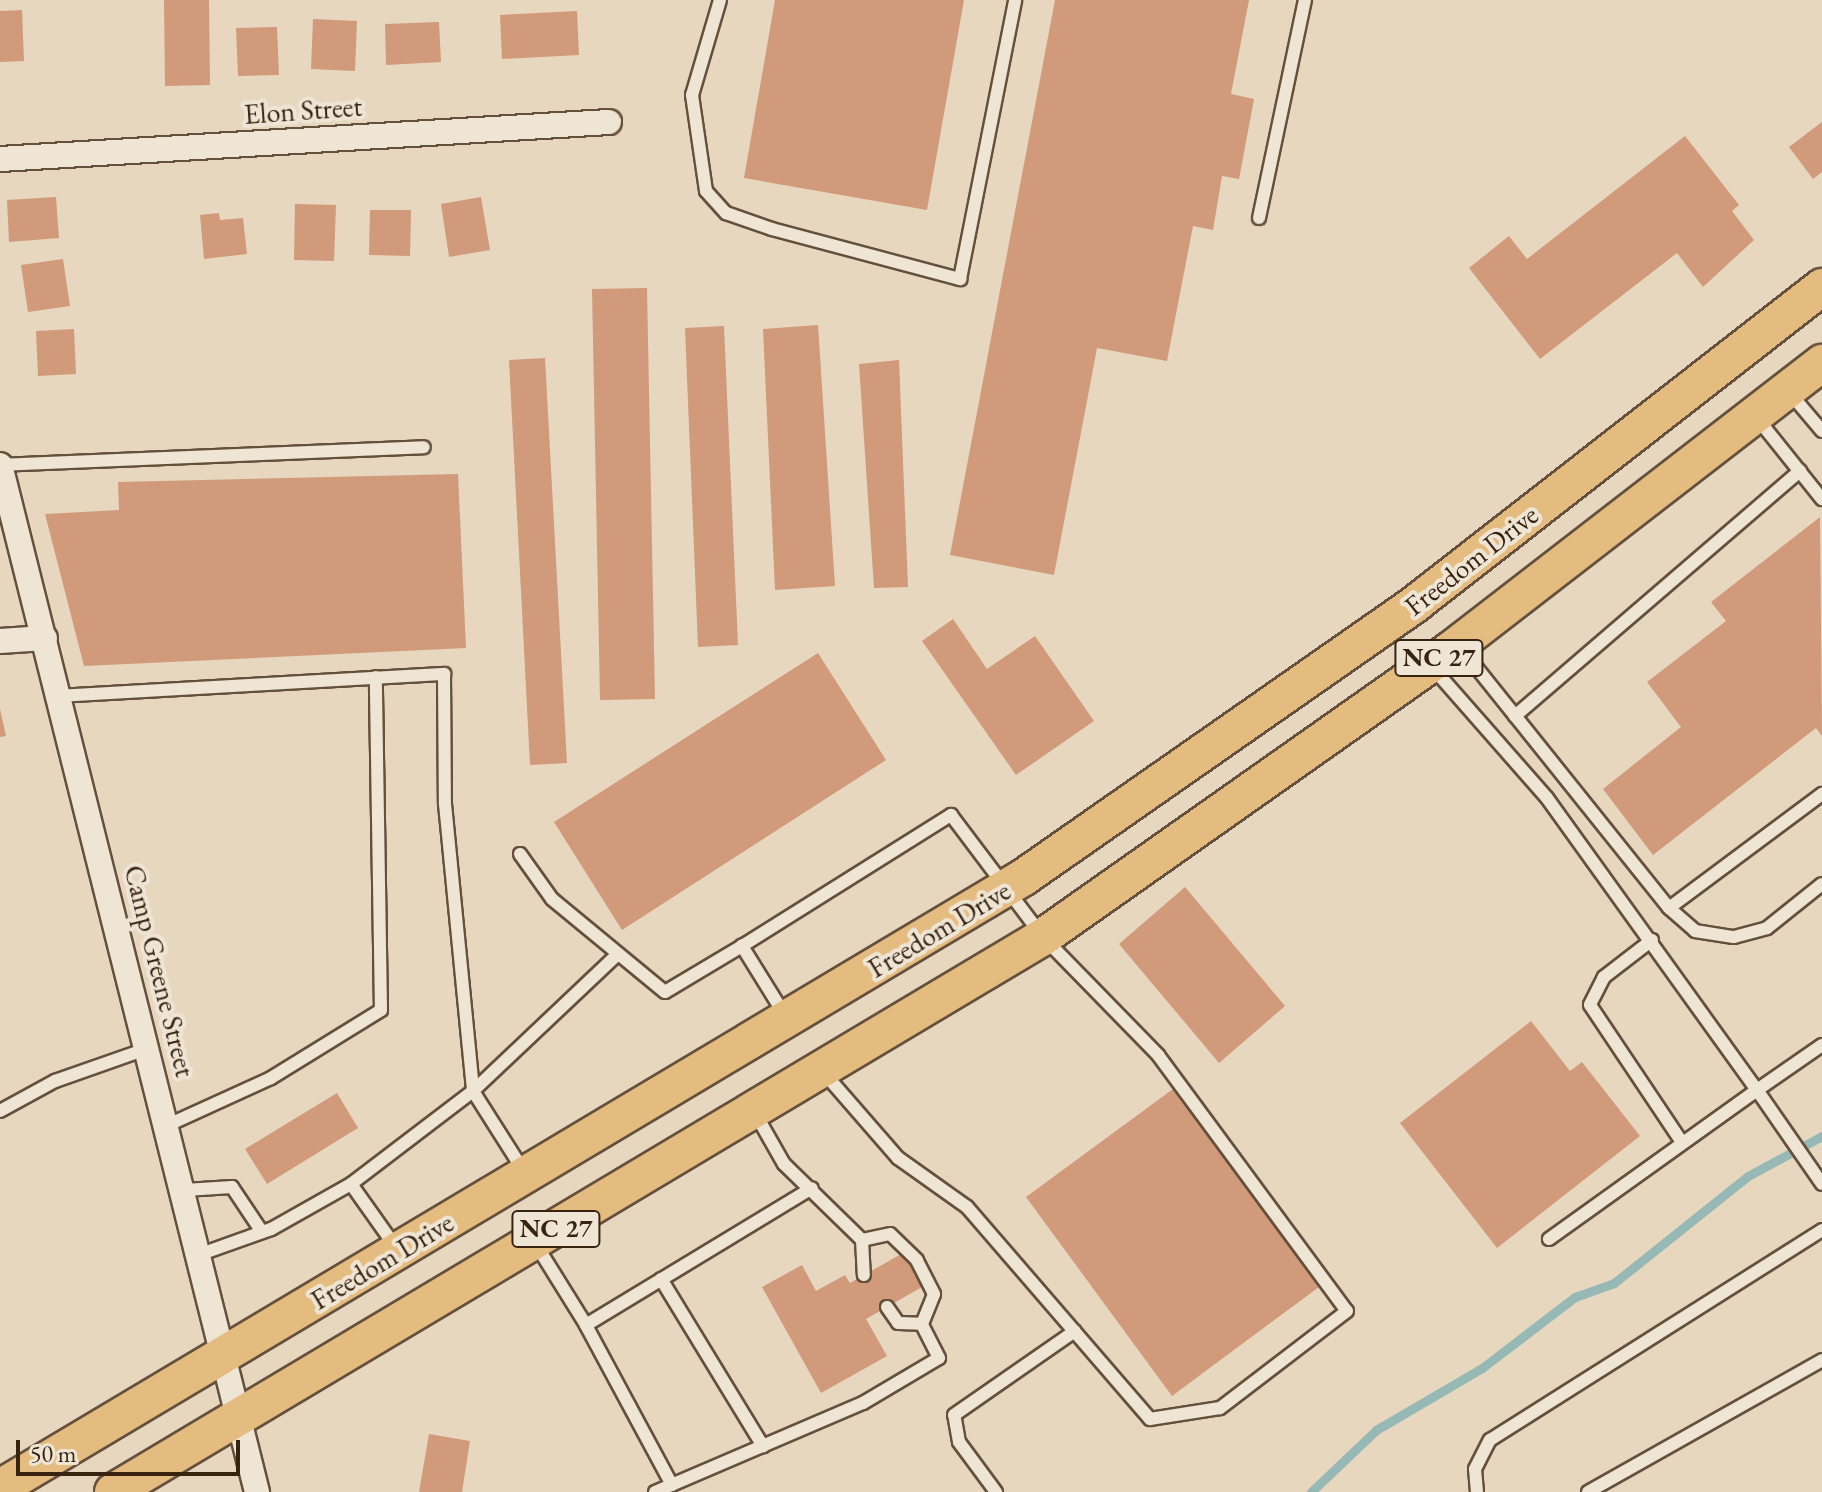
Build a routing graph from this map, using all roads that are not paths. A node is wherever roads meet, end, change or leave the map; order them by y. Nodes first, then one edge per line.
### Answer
1 (720, 0) edge
2 (1015, 0) edge
3 (1305, 0) edge
4 (609, 122) dead end
5 (0, 159) edge
6 (1259, 218) dead end
7 (1822, 287) edge
8 (1822, 363) edge
9 (1787, 390) junction
10 (1755, 415) junction
11 (1822, 431) edge
12 (424, 447) dead end
13 (0, 465) edge
14 (1800, 471) junction
15 (1822, 499) edge
16 (45, 638) junction
17 (0, 641) edge
18 (1444, 655) junction
19 (376, 677) junction
20 (59, 696) junction
21 (1515, 716) junction
22 (1822, 794) edge
23 (520, 854) dead end
24 (1822, 884) edge
25 (1005, 889) junction
26 (1669, 908) junction
27 (1043, 937) junction
28 (1652, 940) junction
29 (742, 946) junction
30 (616, 956) junction
31 (787, 1019) junction
32 (1822, 1045) edge
33 (149, 1048) junction
34 (822, 1071) junction
35 (1757, 1090) junction
36 (473, 1091) junction
37 (0, 1111) edge
38 (754, 1111) junction
39 (168, 1125) junction
40 (1681, 1141) junction
41 (526, 1175) junction
42 (351, 1184) junction
43 (1822, 1184) edge
44 (812, 1188) junction
45 (185, 1190) junction
46 (1822, 1230) edge
47 (262, 1232) junction
48 (1549, 1239) dead end
49 (862, 1240) junction
50 (534, 1242) junction
51 (398, 1251) junction
52 (201, 1254) junction
53 (864, 1275) dead end
54 (661, 1279) junction
55 (887, 1307) dead end
56 (922, 1324) junction
57 (586, 1325) junction
58 (1075, 1331) junction
59 (226, 1354) junction
60 (1822, 1360) edge
61 (241, 1416) junction
62 (763, 1446) junction
63 (672, 1485) junction
64 (0, 1488) edge
65 (113, 1492) edge
66 (257, 1492) edge
67 (655, 1492) edge
68 (996, 1492) edge
69 (1477, 1492) edge
70 (1588, 1492) edge

1 - 2 lane
3 - 6 lane
4 - 5 street, Elon Street
7 - 25 main road, Freedom Drive / NC 27
8 - 9 main road, Freedom Drive / NC 27
9 - 10 main road, Freedom Drive / NC 27
9 - 11 lane
10 - 14 lane
10 - 18 main road, Freedom Drive / NC 27
12 - 13 lane
13 - 16 street, Camp Greene Street
14 - 15 lane
14 - 21 lane
16 - 17 street
16 - 20 street, Camp Greene Street
18 - 21 lane
18 - 27 main road, Freedom Drive / NC 27
18 - 28 lane
19 - 20 lane
19 - 36 lane
19 - 39 lane
20 - 33 street, Camp Greene Street
21 - 26 lane
22 - 26 lane
23 - 30 lane
24 - 26 lane
25 - 27 lane
25 - 29 lane
25 - 31 main road, Freedom Drive / NC 27
27 - 34 main road, Freedom Drive / NC 27
27 - 58 lane
28 - 35 lane
28 - 40 lane
29 - 30 lane
29 - 31 lane
30 - 36 lane
31 - 41 main road, Freedom Drive / NC 27
32 - 35 lane
33 - 37 lane
33 - 39 street, Camp Greene Street
34 - 38 main road, Freedom Drive / NC 27
34 - 58 lane
35 - 40 lane
35 - 43 lane
36 - 41 lane
36 - 42 lane
38 - 44 lane
38 - 50 main road, Freedom Drive / NC 27
39 - 45 street, Camp Greene Street
40 - 48 lane
41 - 51 main road, Freedom Drive / NC 27
42 - 47 lane
42 - 51 lane
44 - 49 lane
44 - 54 lane
45 - 47 lane
45 - 52 street, Camp Greene Street
46 - 69 lane
47 - 52 lane
49 - 53 lane
49 - 56 lane
50 - 57 lane
50 - 61 main road, Freedom Drive / NC 27
51 - 59 main road, Freedom Drive / NC 27
52 - 59 street, Camp Greene Street
54 - 57 lane
54 - 62 lane
55 - 56 lane
56 - 62 lane
57 - 63 lane
58 - 68 lane
59 - 61 street, Camp Greene Street
59 - 64 main road, Freedom Drive / NC 27
60 - 70 lane
61 - 65 main road, Freedom Drive / NC 27
61 - 66 street, Camp Greene Street
62 - 63 lane
63 - 67 lane

